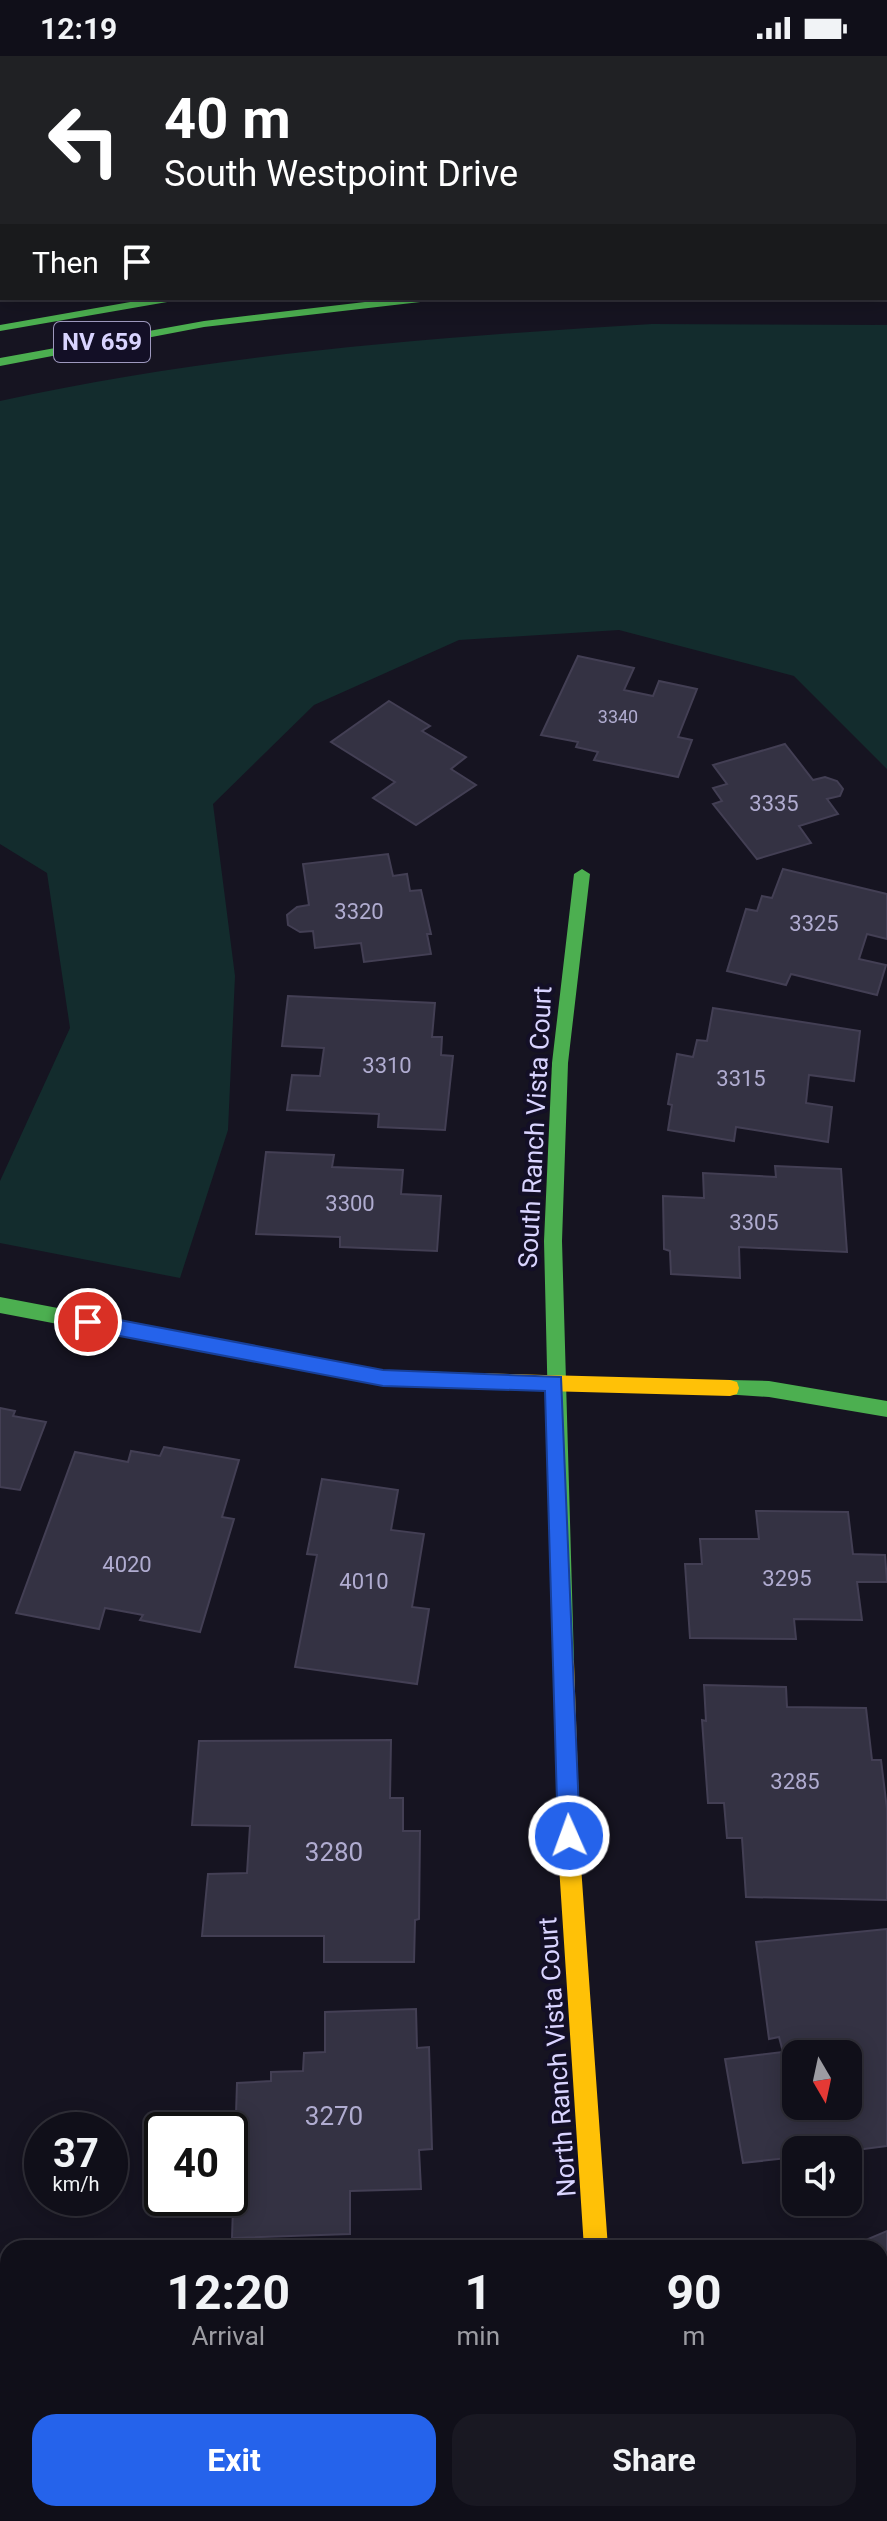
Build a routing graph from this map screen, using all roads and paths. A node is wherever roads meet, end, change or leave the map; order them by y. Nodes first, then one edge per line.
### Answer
1 (161, 300) edge
2 (412, 300) edge
3 (0, 328) edge
4 (0, 362) edge
5 (582, 874) dead end
6 (0, 1305) edge
7 (555, 1383) junction
8 (887, 1409) edge
9 (595, 2240) edge

1 - 3 street, NV 659
2 - 4 street, NV 659
5 - 7 street, South Ranch Vista Court
6 - 7 street
7 - 8 street
7 - 9 street, North Ranch Vista Court

